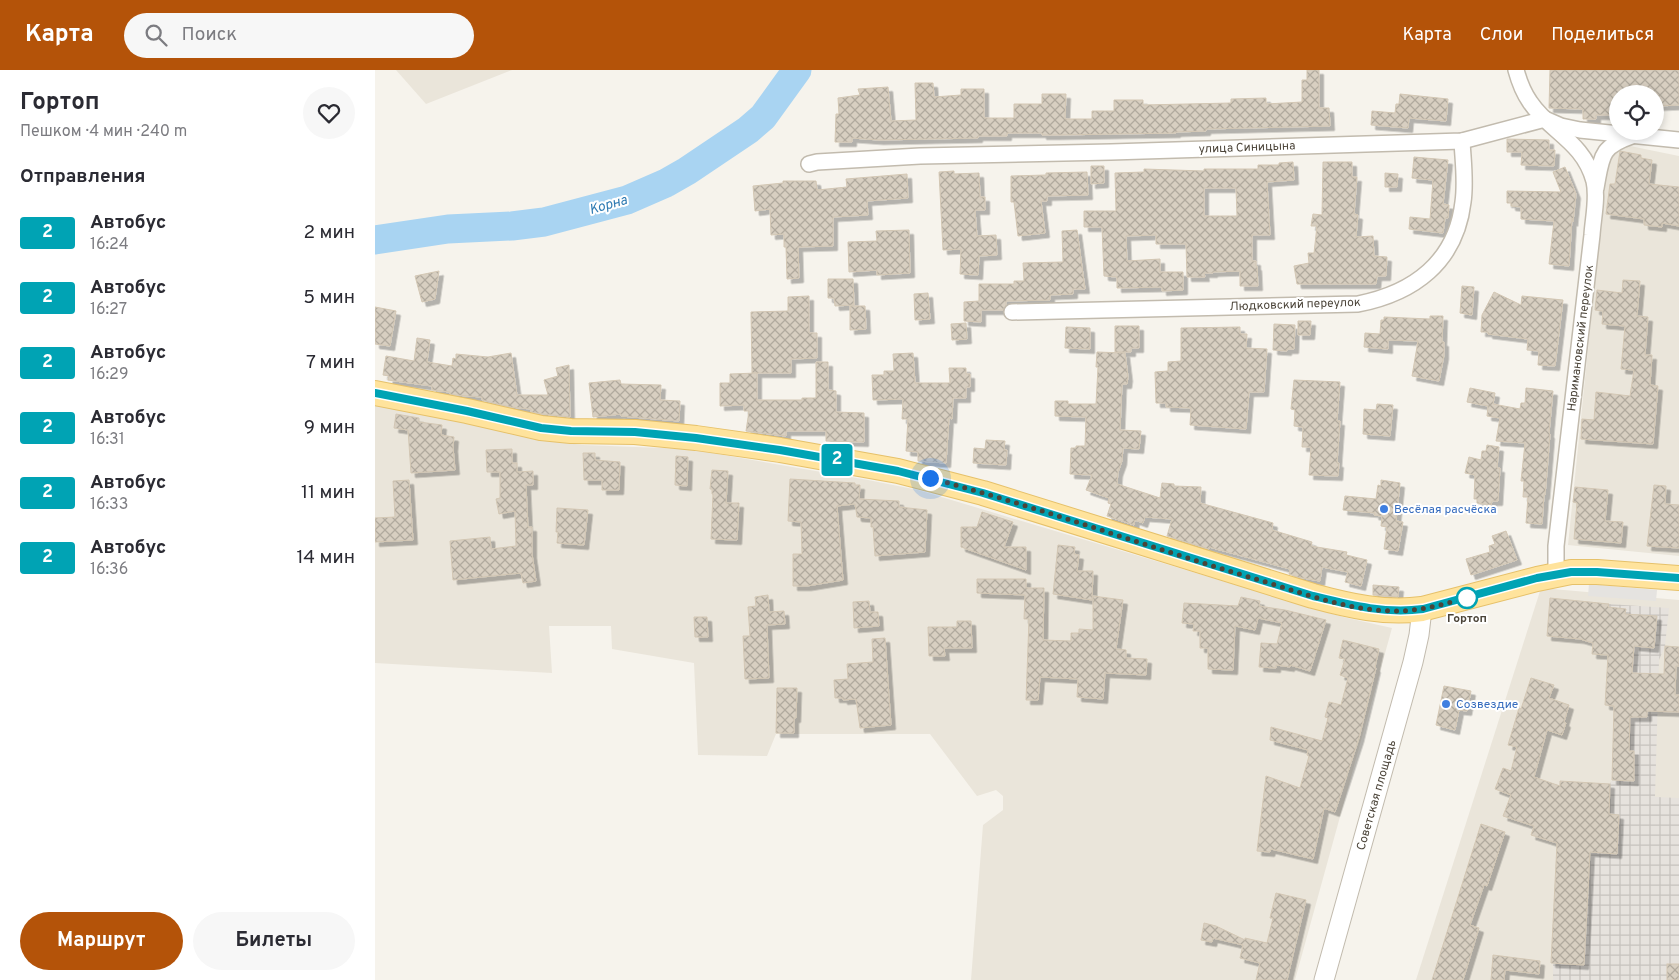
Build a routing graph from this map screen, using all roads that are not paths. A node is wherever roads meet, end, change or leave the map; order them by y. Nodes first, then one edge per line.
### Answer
1 (1516, 70) edge
2 (1545, 118) junction
3 (1609, 133) edge
4 (1664, 138) edge
5 (1462, 140) junction
6 (1622, 140) edge
7 (1679, 140) edge
8 (809, 164) dead end
9 (1595, 194) junction
10 (1012, 312) dead end
11 (375, 393) edge
12 (1556, 574) junction
13 (1679, 578) edge
14 (1423, 609) junction
15 (1324, 980) edge

1 - 2 street, Наримановский переулок
2 - 3 street
2 - 5 street, улица Синицына
2 - 9 street, Наримановский переулок
4 - 7 street
5 - 8 street, улица Синицына
5 - 10 street, Людковский переулок
6 - 9 street
9 - 12 street, Наримановский переулок
11 - 14 main road
12 - 13 main road
12 - 14 main road
14 - 15 street, Советская площадь

